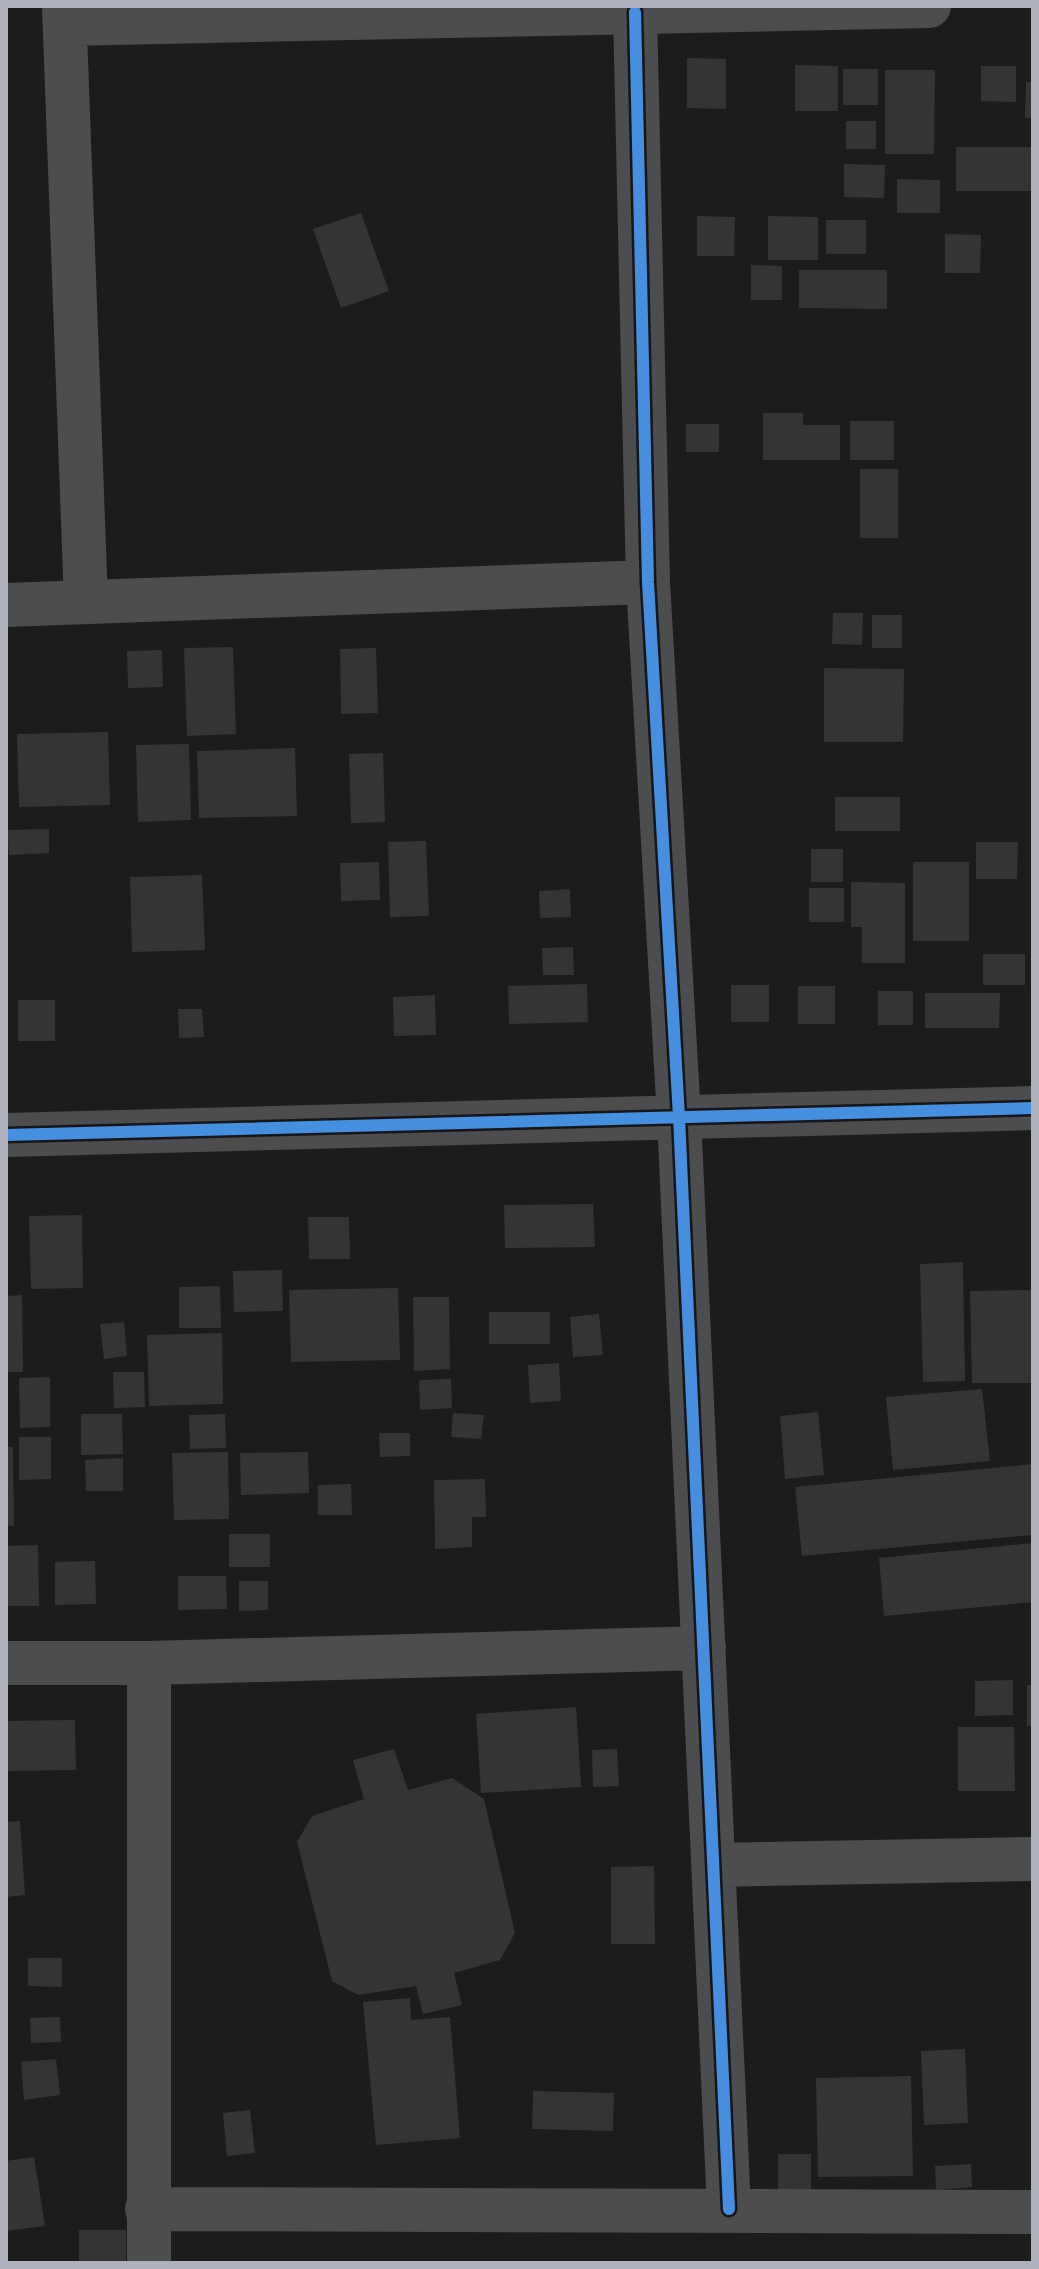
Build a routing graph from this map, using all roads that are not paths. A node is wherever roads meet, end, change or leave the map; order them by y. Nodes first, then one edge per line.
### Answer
1 (929, 6) edge
2 (635, 12) junction
3 (64, 15) edge
4 (648, 582) junction
5 (86, 602) junction
6 (6, 605) edge
7 (1033, 1108) edge
8 (679, 1117) junction
9 (6, 1135) edge
10 (704, 1648) junction
11 (6, 1663) edge
12 (149, 1663) junction
13 (1033, 1859) edge
14 (714, 1865) junction
15 (147, 2209) junction
16 (729, 2209) junction
17 (1033, 2212) edge
18 (149, 2263) edge

1 - 2 street
2 - 3 street
2 - 4 street
3 - 5 street
4 - 5 street
4 - 8 street
5 - 6 street
7 - 8 street
8 - 9 street
8 - 10 street
10 - 12 street
10 - 14 street
11 - 12 street
12 - 15 street
13 - 14 street
14 - 16 street
15 - 16 street
15 - 18 street
16 - 17 street

